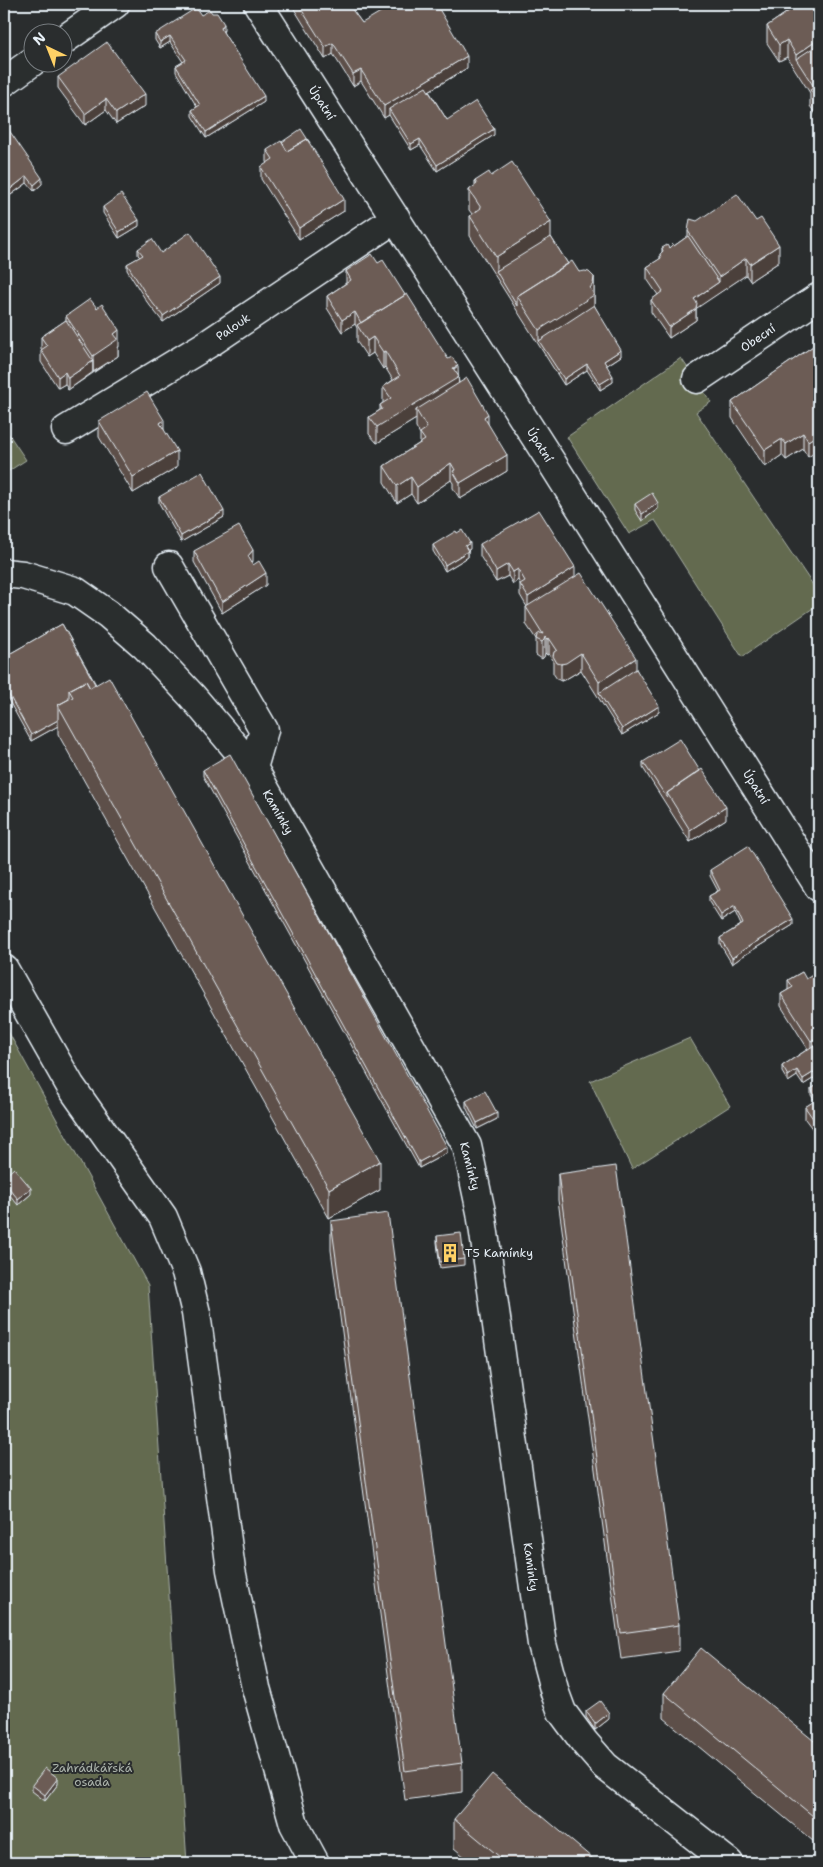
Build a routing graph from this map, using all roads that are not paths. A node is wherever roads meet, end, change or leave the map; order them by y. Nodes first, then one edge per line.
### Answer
1 (115, 4) edge
2 (258, 4) edge
3 (72, 34) edge
4 (22, 69) edge
5 (4, 82) edge
6 (396, 218) junction
7 (819, 297) edge
8 (696, 379) dead end
9 (66, 430) dead end
10 (169, 566) dead end
11 (4, 572) edge
12 (253, 768) junction
13 (819, 887) edge
14 (4, 970) edge
15 (316, 1863) edge
16 (729, 1863) edge

1 - 3 street
2 - 6 street, Úpatní
4 - 5 street
6 - 9 street, Palouk
6 - 13 street, Úpatní
7 - 8 street, Obecní
10 - 12 street
11 - 12 street, Kamínky
12 - 16 street, Kamínky
14 - 15 street

